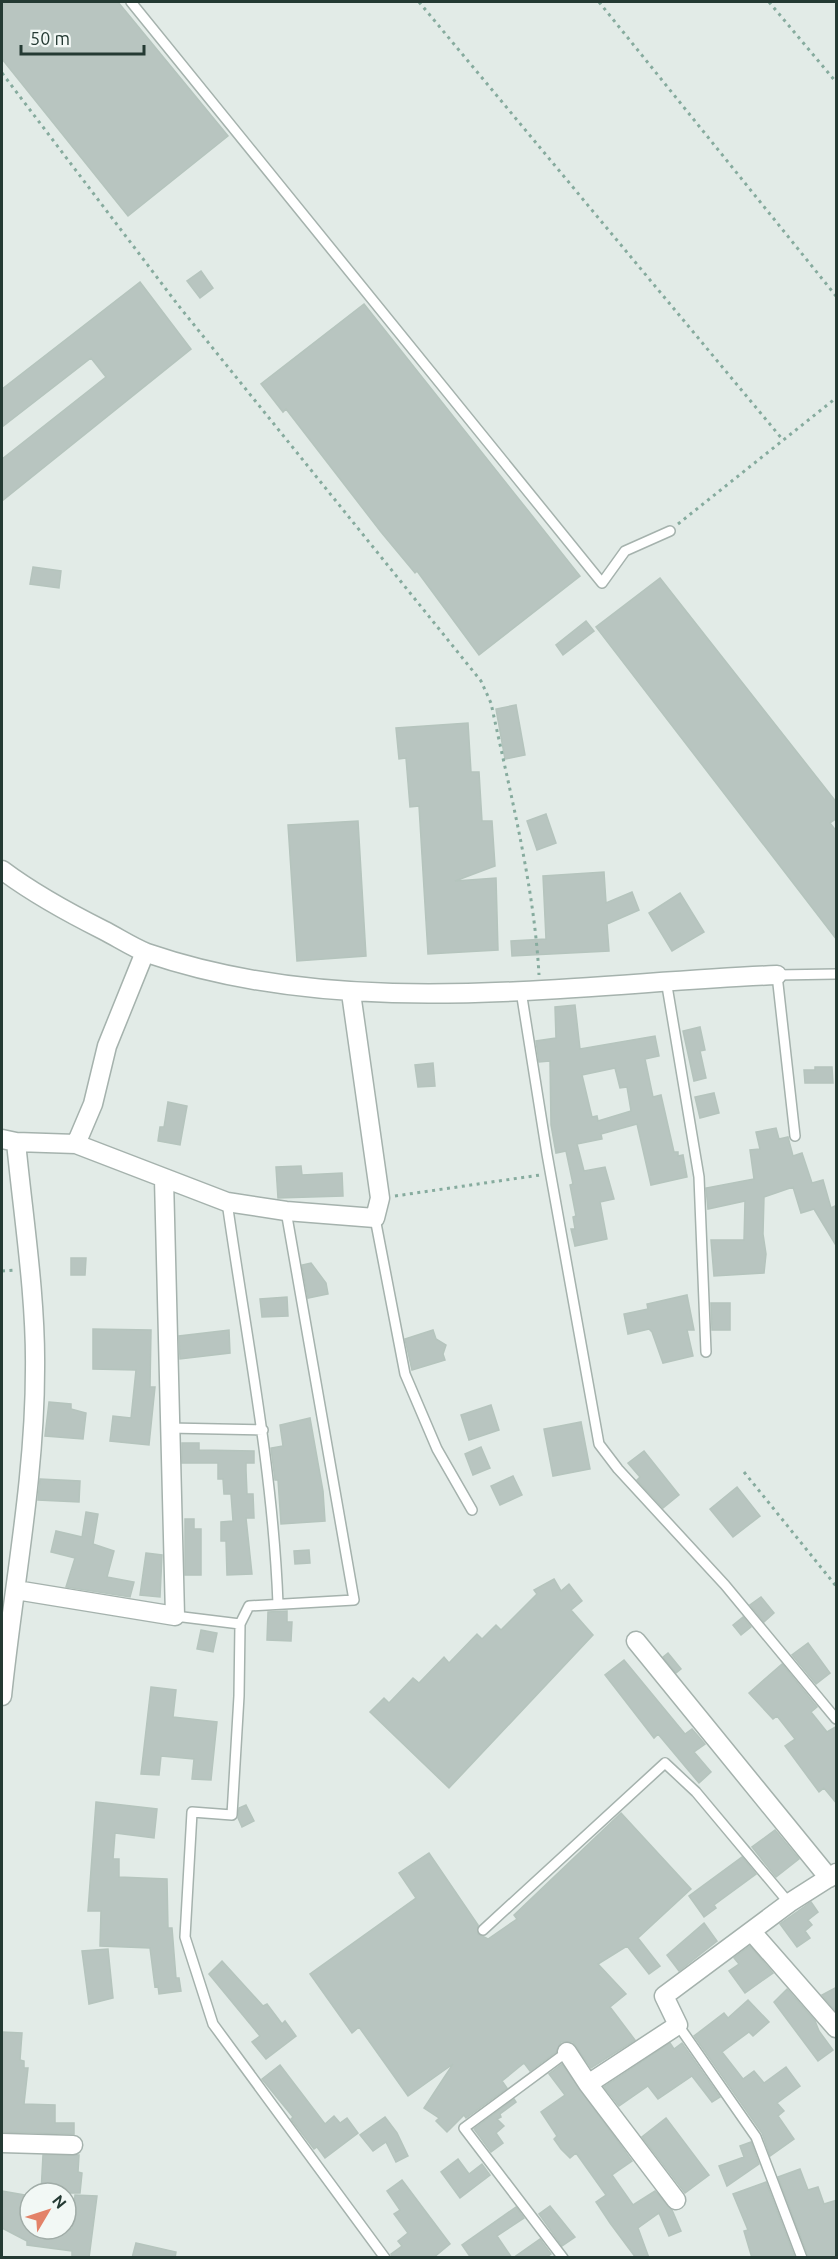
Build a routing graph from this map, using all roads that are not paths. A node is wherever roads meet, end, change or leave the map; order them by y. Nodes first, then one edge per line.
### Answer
1 (130, 2) edge
2 (670, 531) road end
3 (2, 870) edge
4 (145, 952) junction
5 (837, 974) edge
6 (777, 975) junction
7 (666, 980) junction
8 (531, 990) junction
9 (351, 993) junction
10 (795, 1136) dead end
11 (8, 1140) edge
12 (76, 1143) junction
13 (164, 1179) junction
14 (228, 1202) junction
15 (286, 1211) junction
16 (375, 1218) junction
17 (706, 1352) dead end
18 (169, 1428) junction
19 (263, 1430) junction
20 (472, 1510) dead end
21 (16, 1590) junction
22 (278, 1604) junction
23 (175, 1616) junction
24 (240, 1624) junction
25 (636, 1641) dead end
26 (2, 1696) edge
27 (837, 1719) edge
28 (833, 1875) edge
29 (789, 1903) junction
30 (483, 1930) dead end
31 (752, 1932) junction
32 (678, 2025) junction
33 (837, 2028) edge
34 (567, 2052) joint
35 (588, 2084) junction
36 (2, 2143) edge
37 (73, 2145) dead end
38 (676, 2200) dead end
39 (385, 2258) edge
40 (563, 2258) edge
41 (802, 2258) edge

1 - 2 lane
3 - 4 street
4 - 9 street
4 - 12 street
5 - 6 lane
6 - 7 street
6 - 10 lane
7 - 8 street
7 - 17 lane
8 - 9 street
8 - 27 lane
9 - 16 street
11 - 12 street
11 - 21 street
12 - 13 street
13 - 14 street
13 - 18 street
14 - 15 street
14 - 19 lane
15 - 16 street
15 - 22 lane
16 - 20 lane
18 - 19 lane
18 - 23 street
19 - 22 lane
21 - 23 street
21 - 26 street
22 - 24 lane
23 - 24 lane
24 - 39 lane
25 - 28 street
28 - 29 street
29 - 30 lane
29 - 31 street
31 - 32 street
31 - 33 street
32 - 35 street
32 - 41 lane
34 - 35 street
34 - 40 lane
35 - 38 street
36 - 37 street

